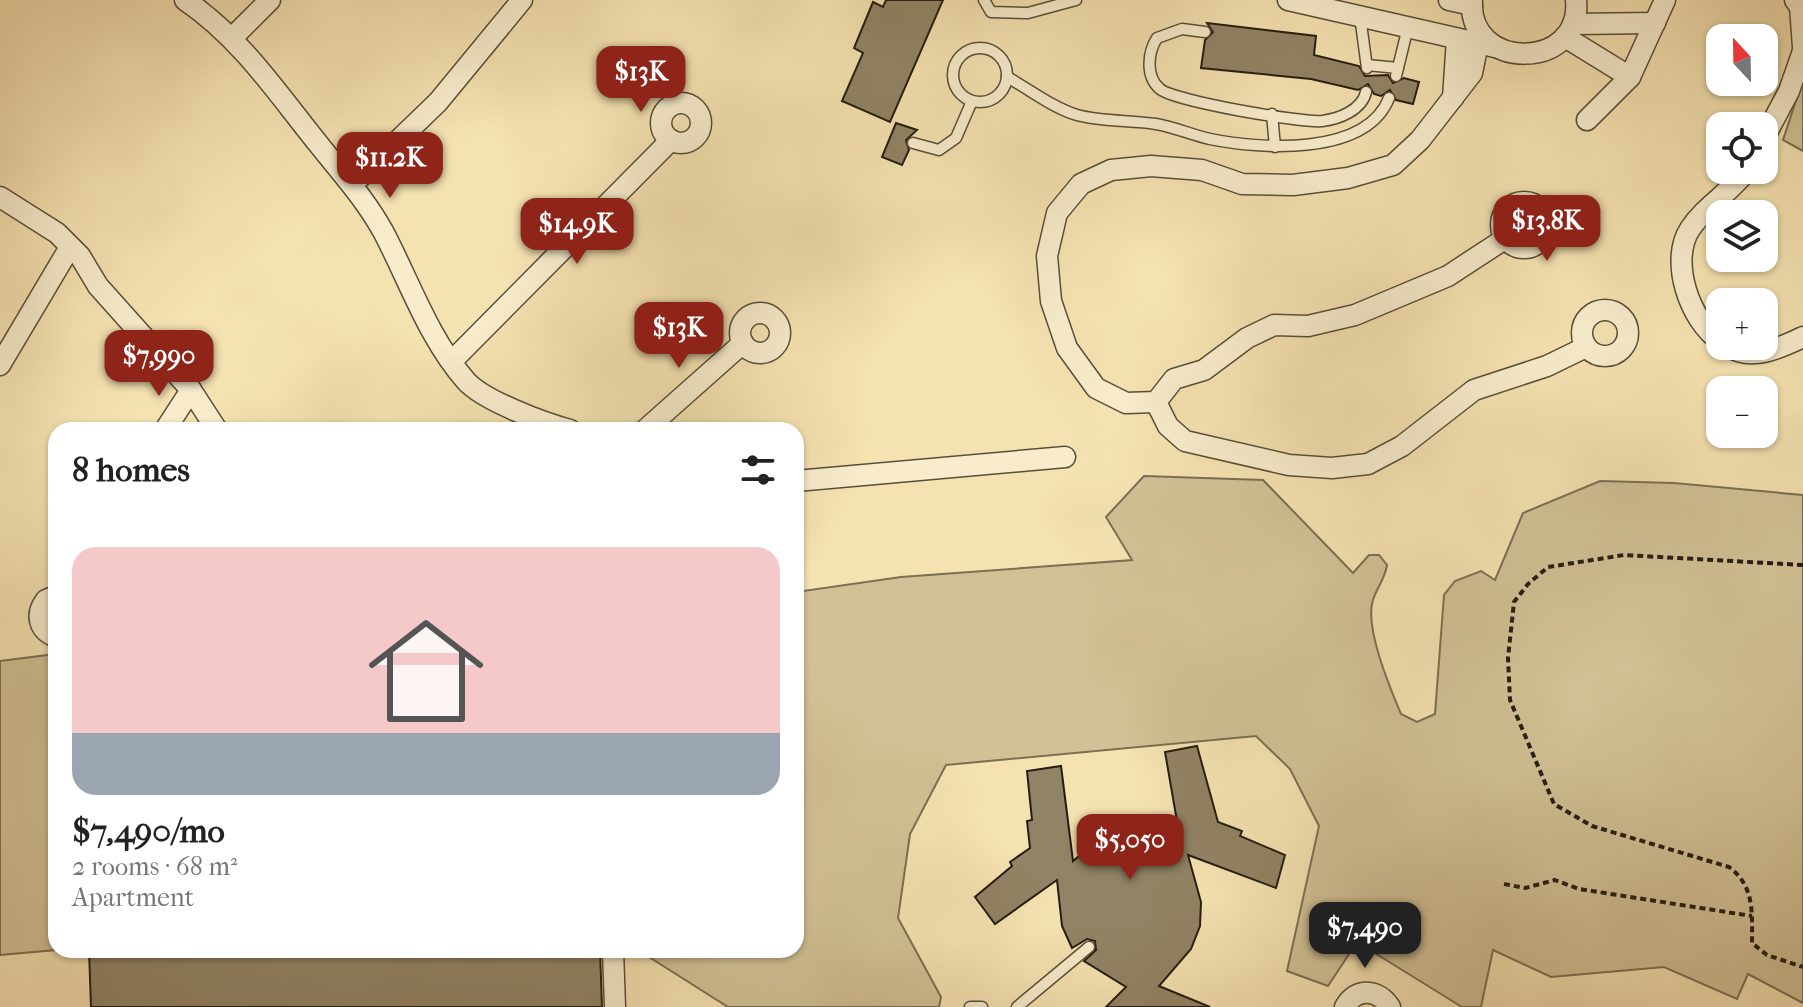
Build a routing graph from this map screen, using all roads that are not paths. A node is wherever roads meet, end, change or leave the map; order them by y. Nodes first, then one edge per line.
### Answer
1 (185, 0) edge
2 (270, 0) edge
3 (522, 0) edge
4 (984, 0) edge
5 (1076, 0) edge
6 (1288, 0) edge
7 (1449, 0) edge
8 (1576, 0) edge
9 (1665, 0) edge
10 (1795, 0) edge
11 (1472, 2) edge
12 (1360, 16) junction
13 (1655, 23) junction
14 (1408, 27) junction
15 (1569, 30) junction
16 (1205, 32) dead end
17 (232, 38) junction
18 (1457, 39) junction
19 (1486, 45) junction
20 (1803, 49) edge
21 (1007, 77) junction
22 (1630, 77) junction
23 (1366, 92) dead end
24 (1389, 98) dead end
25 (1453, 98) junction
26 (972, 101) junction
27 (1778, 112) edge
28 (1272, 114) junction
29 (1587, 120) dead end
30 (1322, 121) junction
31 (671, 140) dead end
32 (1325, 142) junction
33 (913, 143) dead end
34 (1275, 147) junction
35 (354, 183) junction
36 (1733, 184) edge
37 (0, 197) edge
38 (1506, 238) dead end
39 (70, 247) junction
40 (1706, 331) edge
41 (1803, 337) edge
42 (743, 343) dead end
43 (1586, 347) dead end
44 (1778, 349) edge
45 (452, 361) junction
46 (0, 365) edge
47 (191, 390) junction
48 (1156, 402) junction
49 (170, 422) edge
50 (212, 422) edge
51 (543, 422) edge
52 (654, 422) edge
53 (1065, 457) dead end
54 (804, 480) edge
55 (48, 599) edge
56 (48, 631) edge
57 (1089, 947) dead end
58 (613, 958) edge
59 (615, 1007) edge
60 (970, 1007) edge
61 (982, 1007) edge
62 (1017, 1007) edge
63 (1345, 1007) edge
64 (1390, 1007) edge

1 - 17 street
2 - 17 street
3 - 35 street
4 - 5 lane
6 - 12 street
7 - 11 street
8 - 15 street
9 - 13 street
10 - 20 street
11 - 19 street
12 - 14 street
12 - 14 lane
13 - 15 street
13 - 22 street
14 - 18 street
15 - 19 street
15 - 22 street
16 - 28 lane
17 - 35 street
18 - 19 street
18 - 25 street
19 - 25 street
20 - 27 street
21 - 26 lane
21 - 26 lane
21 - 34 lane
22 - 29 street
23 - 30 lane
24 - 32 lane
25 - 48 street
26 - 33 lane
28 - 30 lane
28 - 34 lane
30 - 32 lane
31 - 45 street
32 - 34 lane
35 - 45 street
36 - 40 street
37 - 39 street
38 - 48 street
39 - 46 street
39 - 47 street
41 - 44 street
42 - 52 street
43 - 48 street
45 - 51 street
47 - 49 street
47 - 50 street
53 - 54 street
55 - 56 street
57 - 62 lane
58 - 59 street
60 - 61 lane
63 - 64 street

